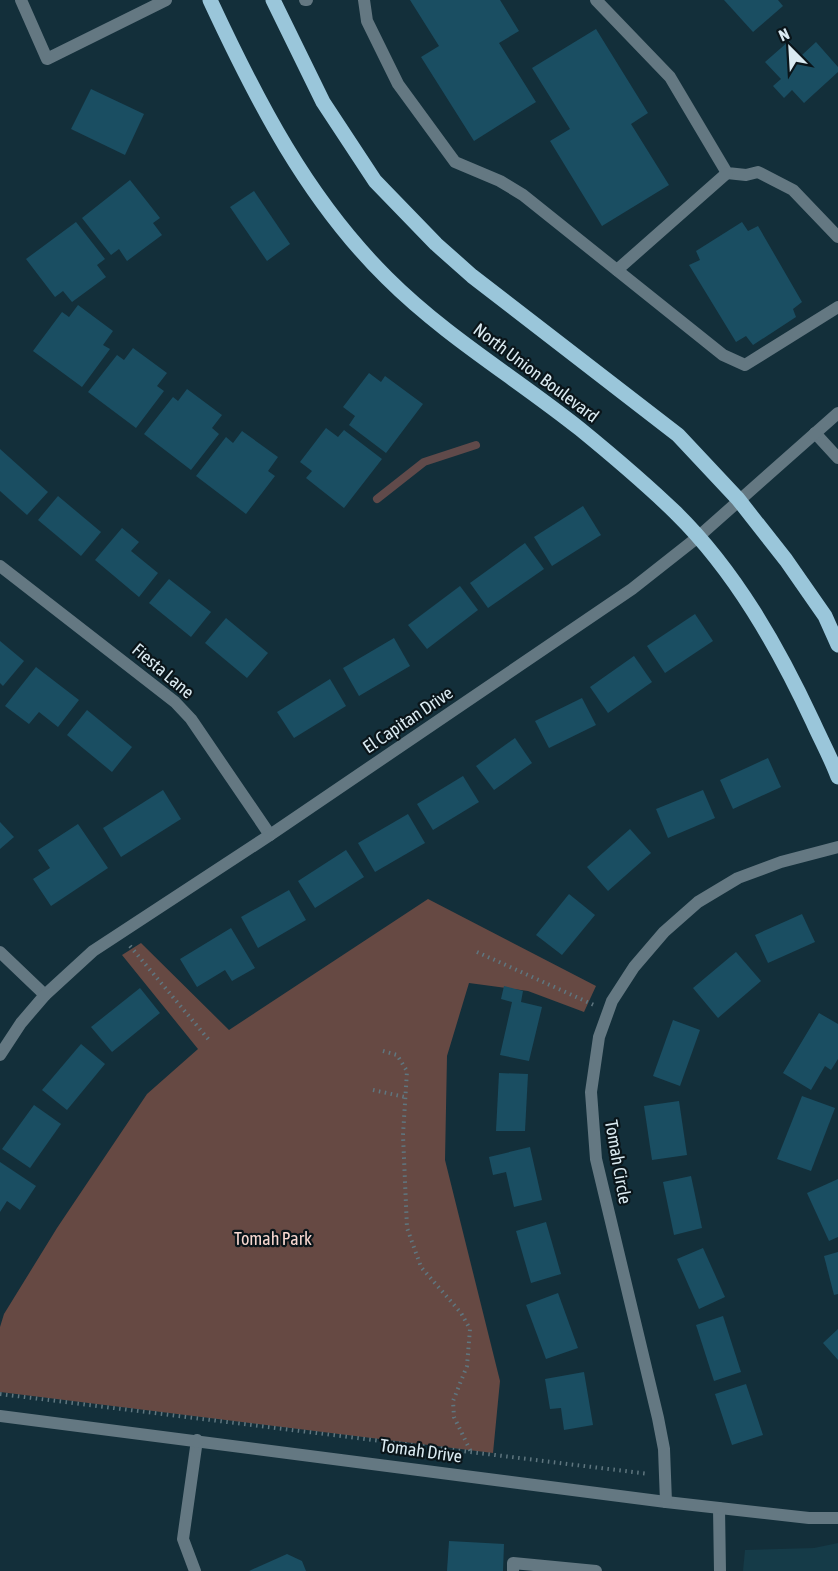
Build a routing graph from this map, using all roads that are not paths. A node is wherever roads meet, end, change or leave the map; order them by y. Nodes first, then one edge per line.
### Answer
1 (21, 0) edge
2 (166, 0) edge
3 (210, 0) edge
4 (364, 0) edge
5 (596, 0) edge
6 (275, 1) edge
7 (727, 173) junction
8 (838, 237) edge
9 (617, 270) junction
10 (838, 307) edge
11 (838, 413) edge
12 (815, 433) junction
13 (838, 458) edge
14 (738, 499) junction
15 (698, 537) junction
16 (0, 566) edge
17 (838, 645) edge
18 (838, 777) edge
19 (270, 835) junction
20 (838, 847) edge
21 (0, 952) edge
22 (45, 995) junction
23 (0, 1055) edge
24 (0, 1416) edge
25 (197, 1440) junction
26 (666, 1502) junction
27 (719, 1508) junction
28 (838, 1518) edge
29 (195, 1571) edge
30 (513, 1571) edge
31 (597, 1571) edge
32 (720, 1571) edge

1 - 2 street
3 - 15 main road, North Union Boulevard
4 - 9 street
5 - 7 street
6 - 14 main road, North Union Boulevard
7 - 8 street
7 - 9 street
9 - 10 street
11 - 12 street, El Capitan Drive
12 - 13 street
12 - 14 street, El Capitan Drive
14 - 15 street, El Capitan Drive
14 - 17 main road, North Union Boulevard
15 - 18 main road, North Union Boulevard
15 - 19 street, El Capitan Drive
16 - 19 street, Fiesta Lane
19 - 22 street, El Capitan Drive
20 - 26 street, Tomah Circle
21 - 22 street
22 - 23 street, El Capitan Drive
24 - 25 street, Tomah Drive
25 - 26 street, Tomah Drive
25 - 29 street
26 - 27 street, Tomah Drive
27 - 28 street, Tomah Drive
27 - 32 street
30 - 31 street

